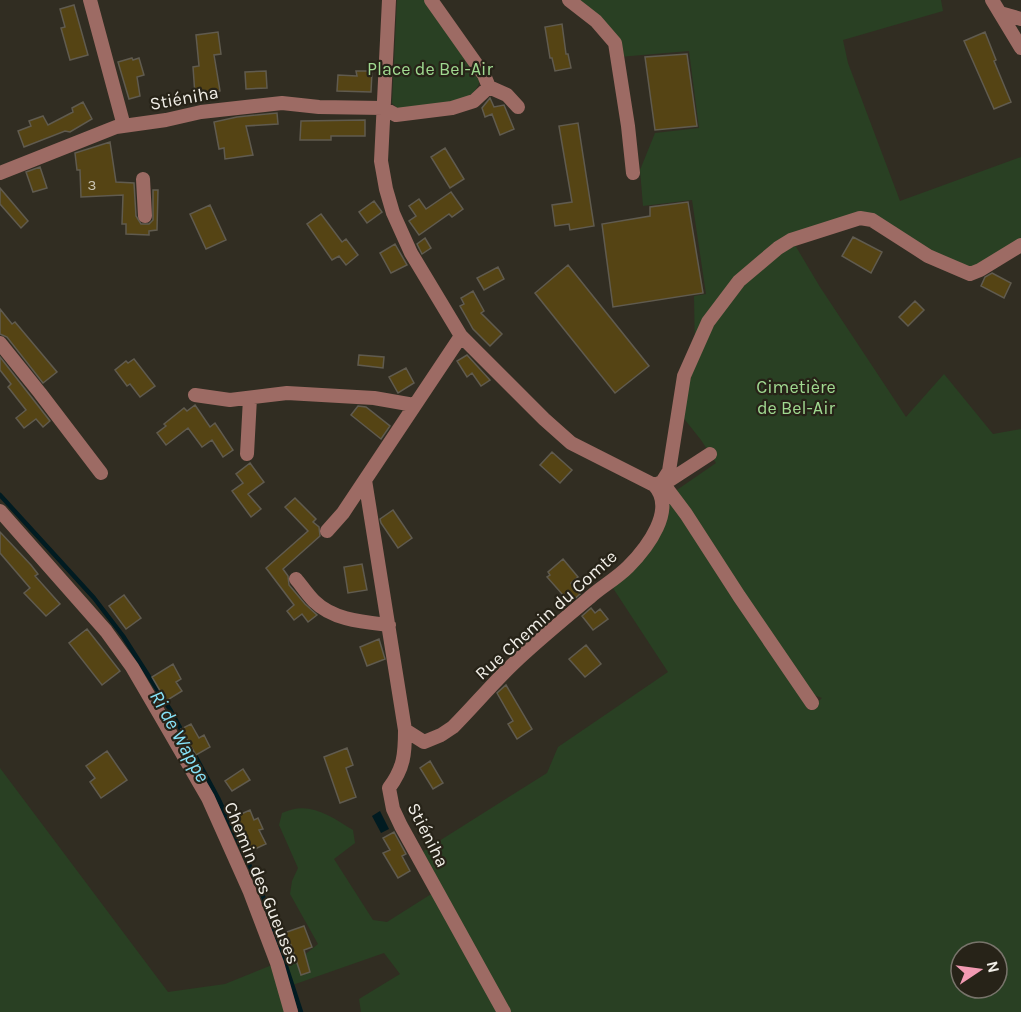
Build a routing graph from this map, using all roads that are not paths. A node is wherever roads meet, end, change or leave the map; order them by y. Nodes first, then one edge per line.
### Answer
1 (90, 0) edge
2 (389, 0) edge
3 (431, 0) edge
4 (569, 0) edge
5 (992, 0) edge
6 (1000, 13) junction
7 (1021, 19) edge
8 (1021, 48) edge
9 (489, 87) junction
10 (518, 107) dead end
11 (383, 108) junction
12 (124, 126) junction
13 (29, 145) dead end
14 (35, 159) junction
15 (0, 172) edge
16 (633, 173) dead end
17 (143, 179) dead end
18 (143, 215) dead end
19 (1021, 245) edge
20 (461, 336) junction
21 (0, 343) edge
22 (195, 395) dead end
23 (250, 398) junction
24 (414, 405) junction
25 (248, 454) dead end
26 (710, 454) dead end
27 (101, 474) dead end
28 (365, 480) junction
29 (658, 483) junction
30 (0, 511) edge
31 (327, 531) dead end
32 (296, 579) dead end
33 (389, 625) junction
34 (812, 703) dead end
35 (405, 730) junction
36 (291, 1012) edge
37 (504, 1012) edge

1 - 12 street
2 - 11 street
3 - 9 street
4 - 16 street
5 - 6 street
6 - 7 street
6 - 8 street
9 - 10 street
9 - 11 street, Stiéniha
11 - 12 street, Stiéniha
11 - 20 street
12 - 14 street, Stiéniha
13 - 14 street
14 - 15 street, Stiéniha
17 - 18 street
19 - 29 street
20 - 24 street
20 - 29 street
21 - 27 street
22 - 23 street
23 - 24 street
23 - 25 street
24 - 28 street
26 - 29 street
28 - 31 street
28 - 33 street, Stiéniha
29 - 34 street
29 - 35 street, Rue Chemin du Comte
30 - 36 street, Chemin des Gueuses
32 - 33 street
33 - 35 street, Stiéniha
35 - 37 street, Stiéniha

